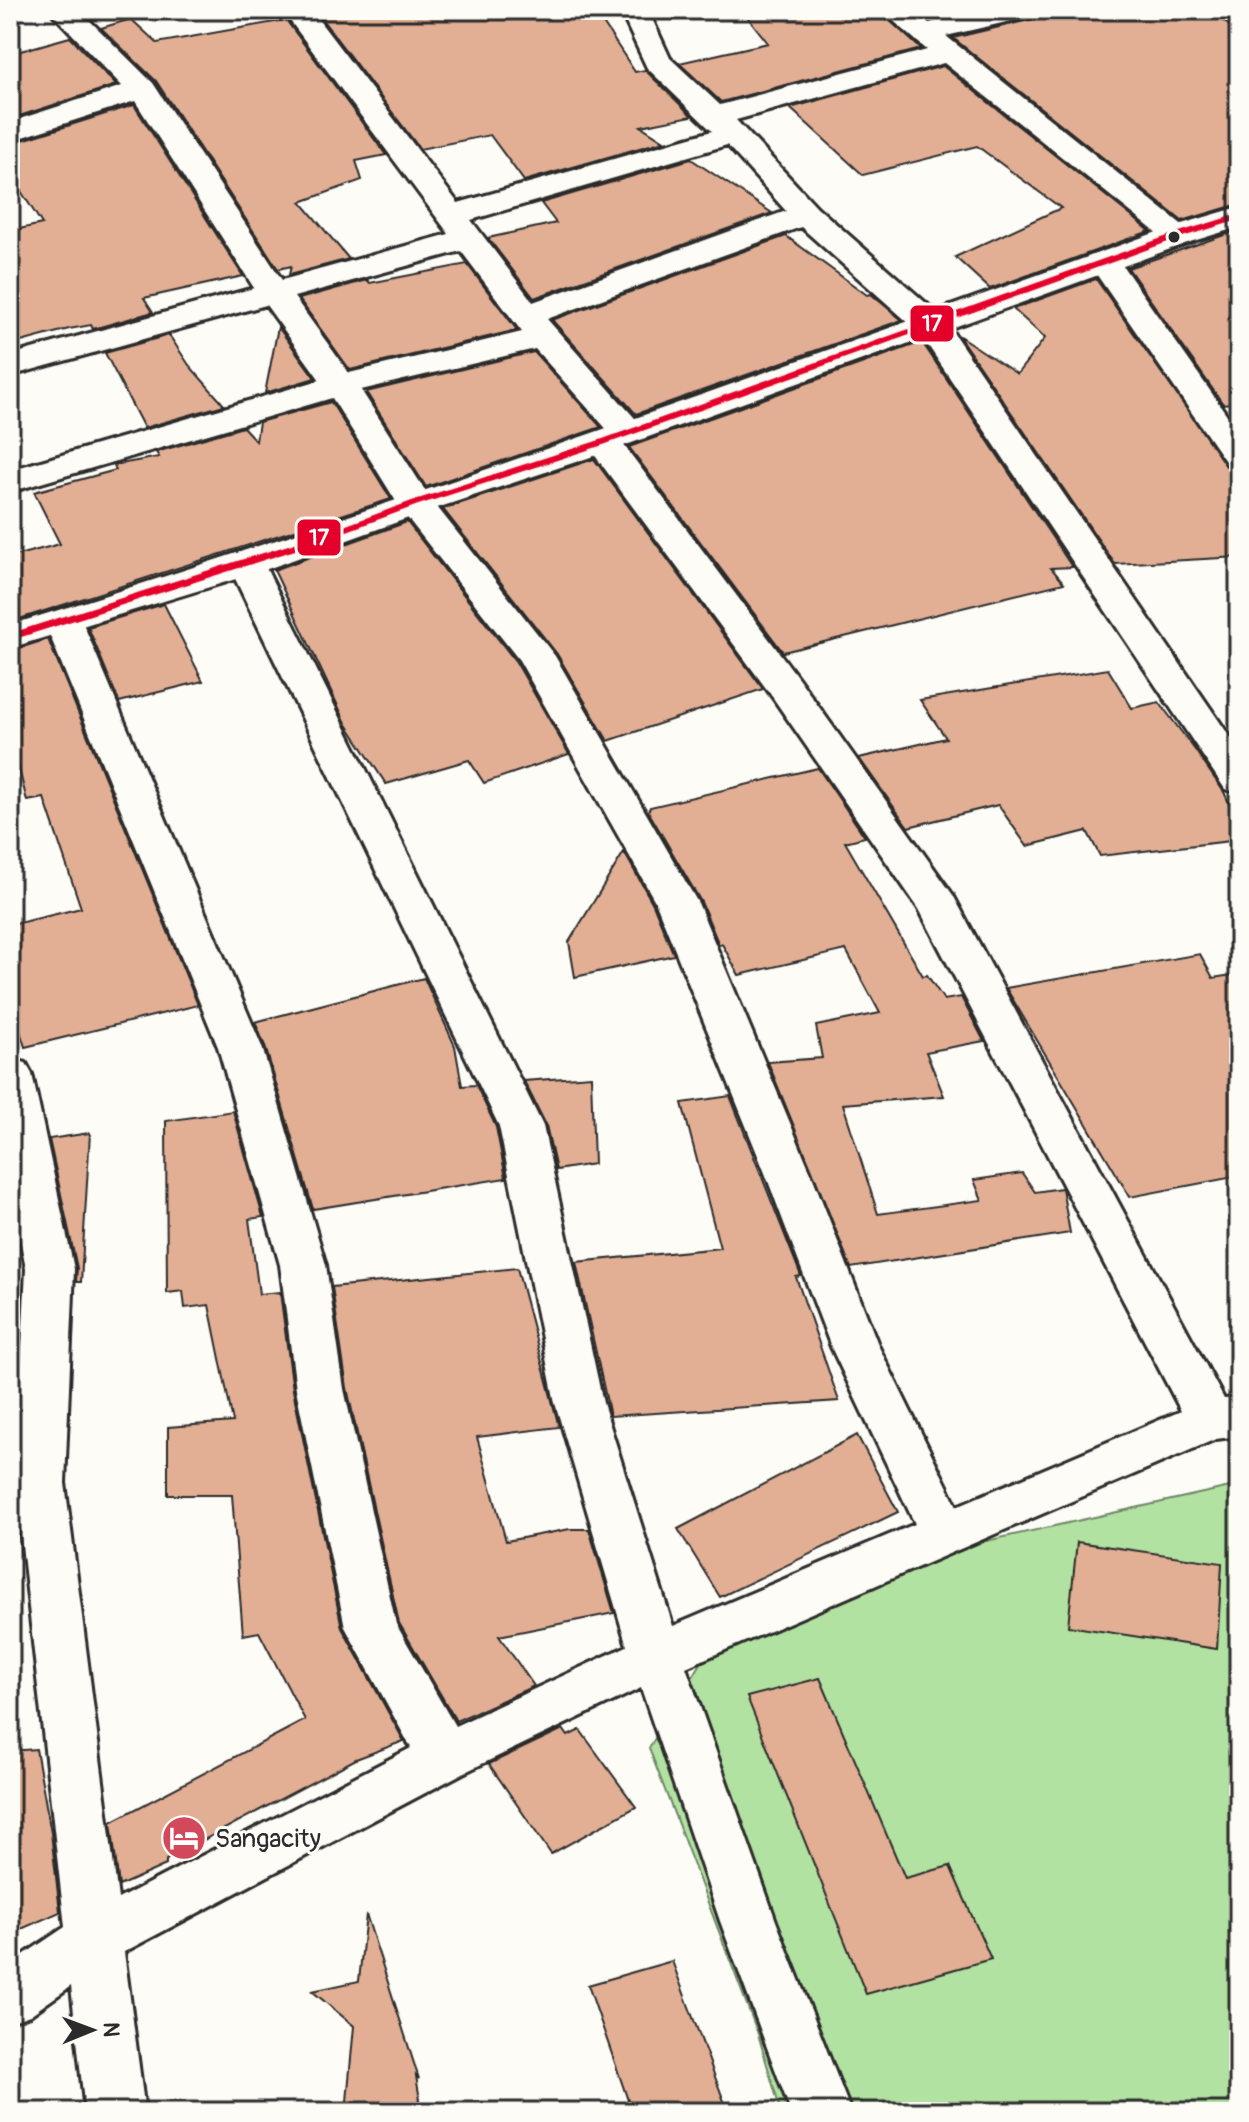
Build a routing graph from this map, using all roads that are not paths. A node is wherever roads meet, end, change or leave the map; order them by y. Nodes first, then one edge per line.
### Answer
1 (63, 10) edge
2 (296, 10) edge
3 (634, 10) edge
4 (895, 10) edge
5 (1022, 10) edge
6 (924, 33) junction
7 (949, 53) junction
8 (142, 89) junction
9 (724, 125) junction
10 (10, 132) edge
11 (806, 214) junction
12 (1239, 217) edge
13 (460, 227) junction
14 (1179, 235) junction
15 (1104, 262) junction
16 (274, 293) junction
17 (931, 325) junction
18 (535, 326) junction
19 (10, 366) edge
20 (341, 385) junction
21 (616, 437) junction
22 (1239, 457) edge
23 (10, 481) edge
24 (415, 503) junction
25 (246, 564) junction
26 (63, 621) junction
27 (10, 637) edge
28 (1239, 780) edge
29 (10, 1074) edge
30 (1224, 1419) edge
31 (25, 1484) edge
32 (945, 1534) junction
33 (656, 1656) junction
34 (444, 1757) junction
35 (94, 1939) junction
36 (10, 1996) edge
37 (115, 2112) edge
38 (821, 2112) edge

1 - 8 street
2 - 13 street
3 - 9 street
4 - 6 street
5 - 6 street
6 - 7 street
7 - 9 street
7 - 14 street
8 - 10 street
8 - 16 street
9 - 11 street
9 - 13 street
11 - 17 street
11 - 18 street
12 - 14 street
13 - 16 street
13 - 18 street
14 - 15 street
15 - 17 street
15 - 22 street
16 - 19 street
16 - 20 street
17 - 21 street
17 - 28 street
18 - 20 street
18 - 21 street
20 - 23 street
20 - 24 street
21 - 24 street
21 - 30 street
24 - 25 street
24 - 32 street
25 - 26 street
25 - 33 street
26 - 27 street
26 - 34 street
29 - 31 street
30 - 32 street
31 - 35 street
32 - 33 street
33 - 34 street
33 - 38 street
34 - 35 street
35 - 36 street
35 - 37 street

